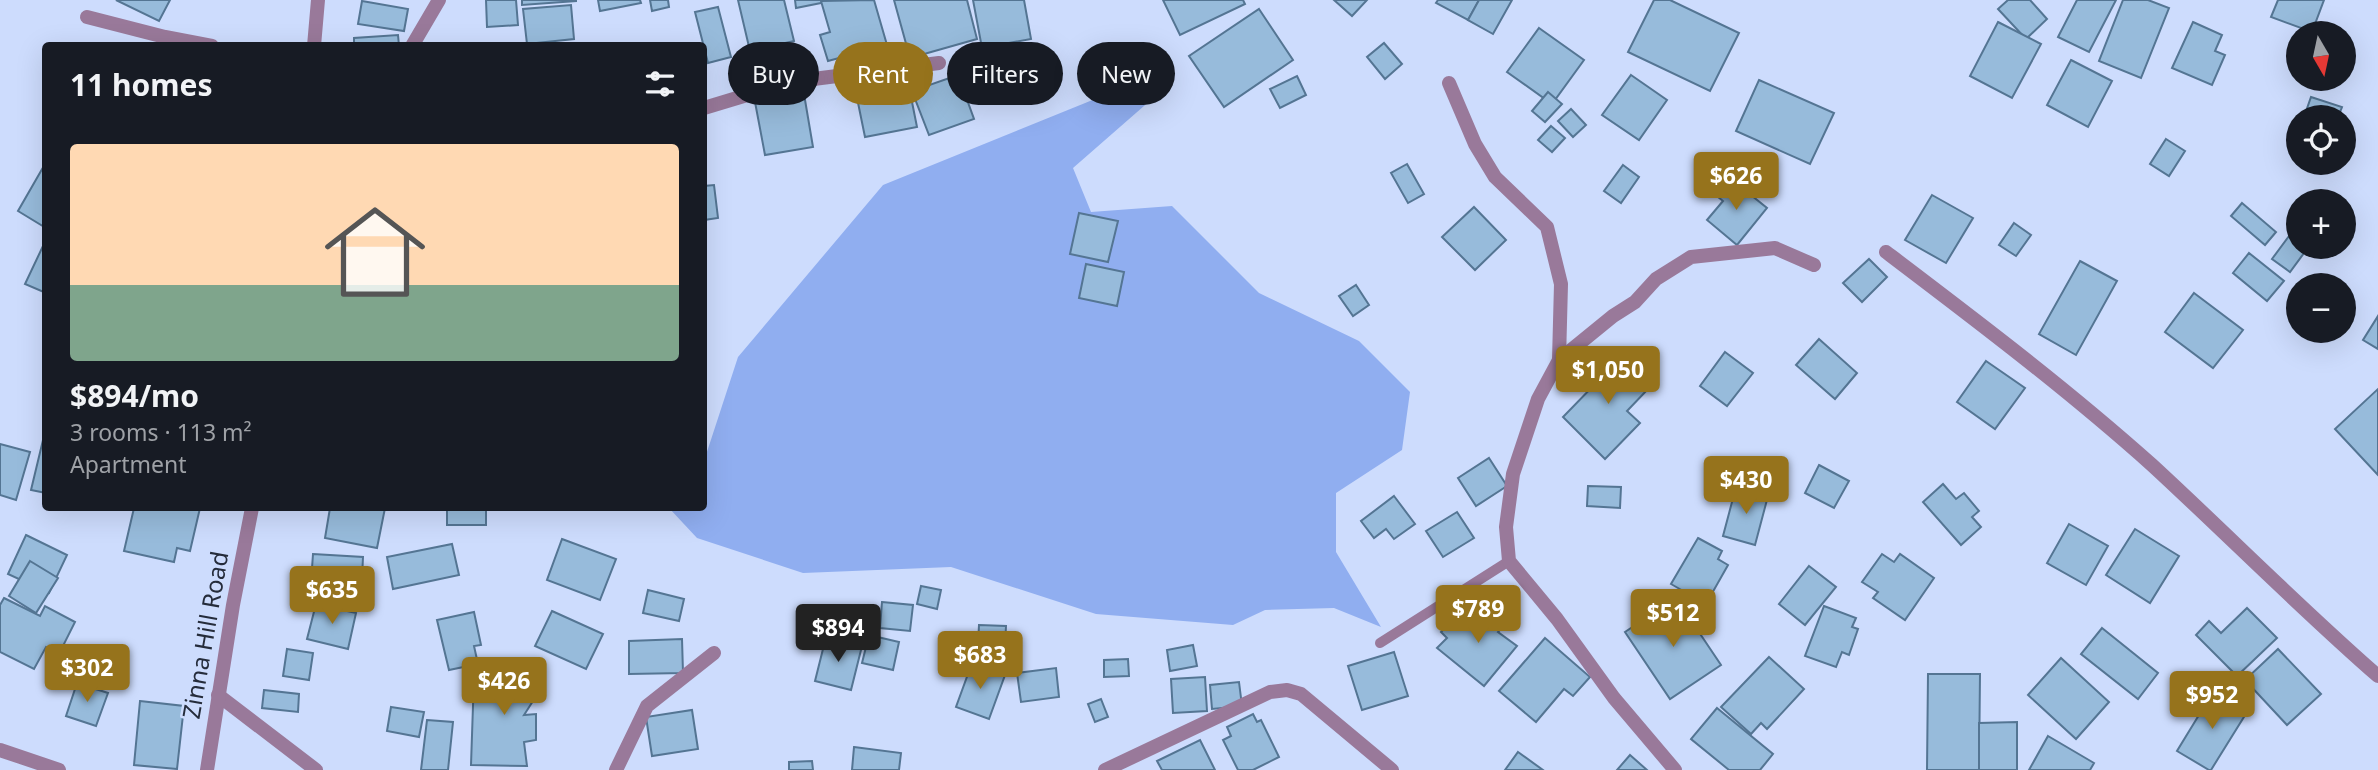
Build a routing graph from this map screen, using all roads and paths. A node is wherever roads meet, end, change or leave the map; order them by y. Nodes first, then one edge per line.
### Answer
1 (318, 0) edge
2 (439, 0) edge
3 (87, 17) dead end
4 (191, 42) edge
5 (314, 42) edge
6 (414, 42) edge
7 (939, 64) dead end
8 (1449, 83) dead end
9 (707, 107) edge
10 (1886, 252) dead end
11 (1814, 265) dead end
12 (1559, 360) junction
13 (251, 511) edge
14 (1508, 561) junction
15 (1380, 643) dead end
16 (713, 653) dead end
17 (2378, 676) edge
18 (218, 695) junction
19 (0, 750) edge
20 (59, 770) edge
21 (207, 770) edge
22 (316, 770) edge
23 (616, 770) edge
24 (1105, 770) edge
25 (1392, 770) edge
26 (1675, 770) edge

1 - 5 street
2 - 6 street
3 - 4 street
7 - 9 street
8 - 12 street
10 - 17 street
11 - 12 street
12 - 14 street
13 - 18 street, Zinna Hill Road
14 - 15 lane
14 - 26 street
16 - 23 street
18 - 21 street, Zinna Hill Road
18 - 22 street
19 - 20 street
24 - 25 street

